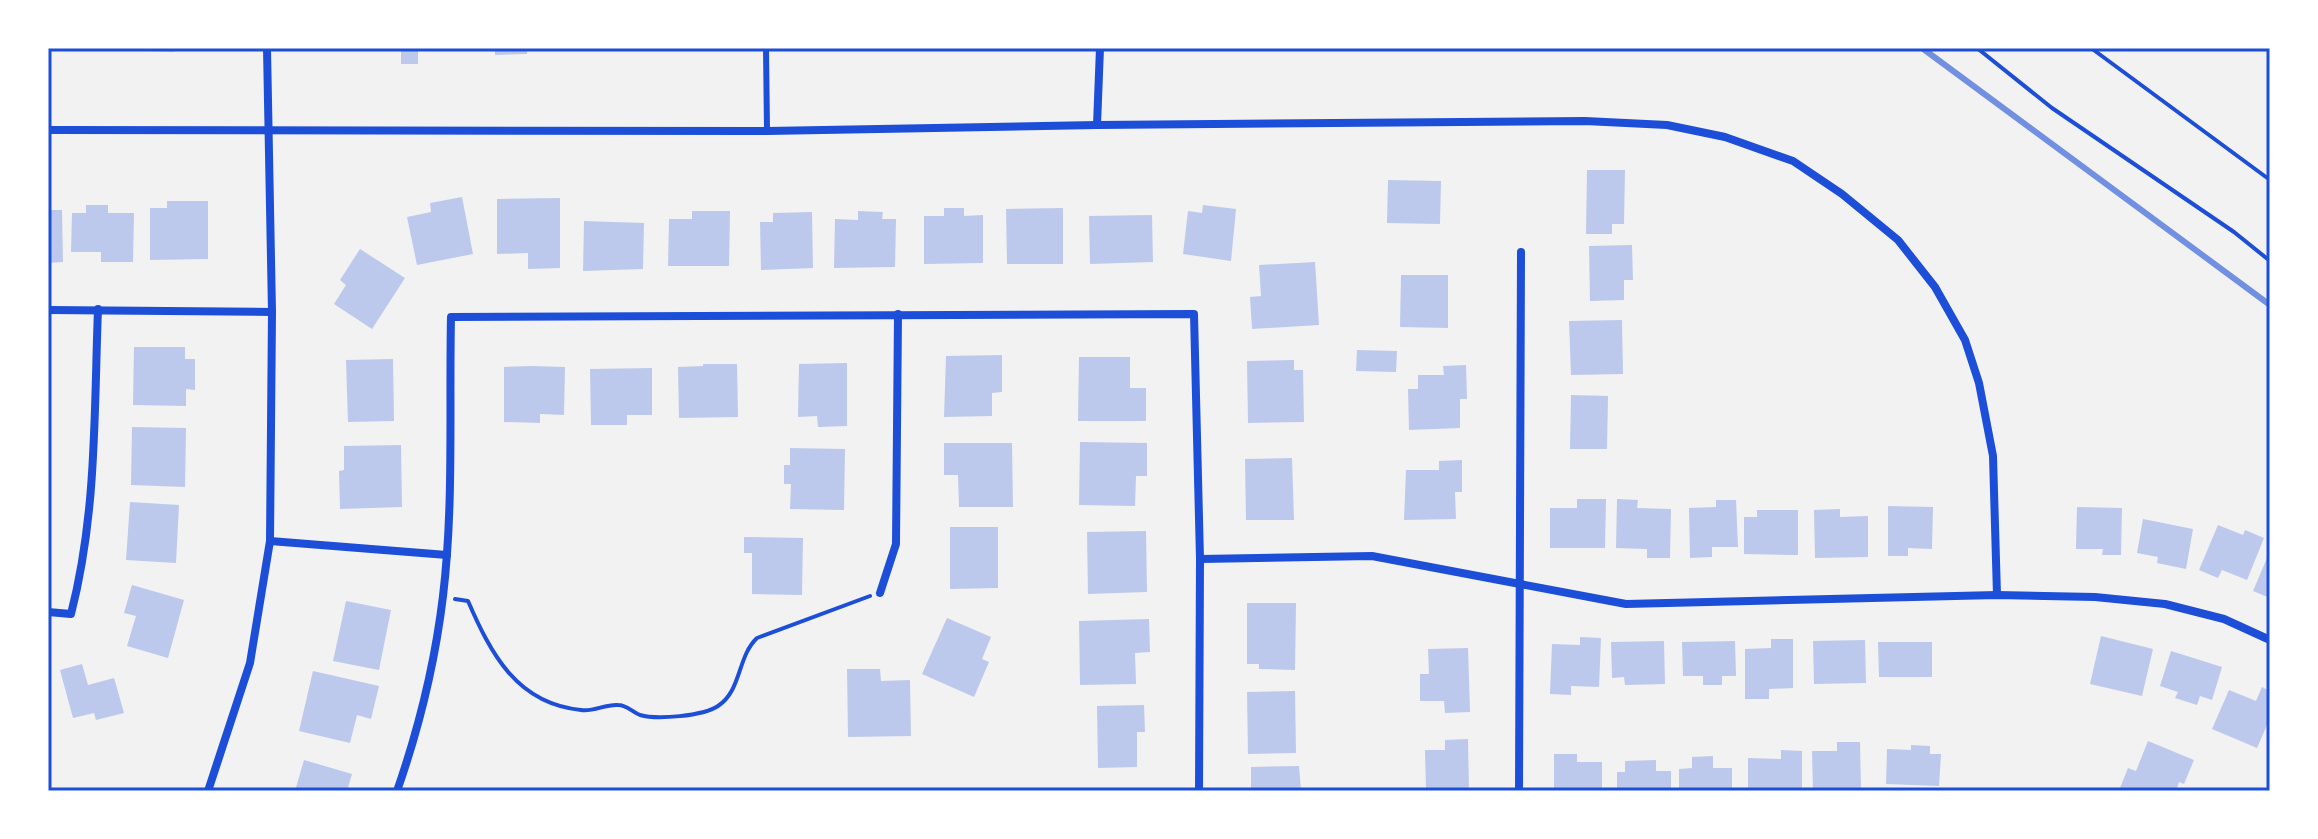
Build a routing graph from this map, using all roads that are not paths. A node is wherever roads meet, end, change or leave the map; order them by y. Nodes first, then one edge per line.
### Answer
1 (267, 48) edge
2 (766, 48) edge
3 (1100, 48) edge
4 (1097, 125) junction
5 (270, 129) junction
6 (48, 130) edge
7 (767, 131) junction
8 (1521, 252) dead end
9 (98, 309) junction
10 (48, 310) edge
11 (272, 312) junction
12 (898, 314) junction
13 (270, 541) junction
14 (447, 555) junction
15 (1200, 559) junction
16 (1519, 583) junction
17 (880, 593) road end
18 (1997, 595) junction
19 (48, 612) edge
20 (2270, 640) edge
21 (208, 791) edge
22 (397, 791) edge
23 (1199, 791) edge
24 (1519, 791) edge

1 - 5 street
2 - 7 lane
3 - 4 street
4 - 7 street
4 - 18 street
5 - 6 street
5 - 7 street
5 - 11 street
8 - 16 street
9 - 10 street
9 - 11 street
9 - 19 street
11 - 13 street
12 - 14 street
12 - 15 street
12 - 17 street
13 - 14 street
13 - 21 street
14 - 22 street
15 - 16 street
15 - 23 street
16 - 18 street
16 - 24 street
18 - 20 street

